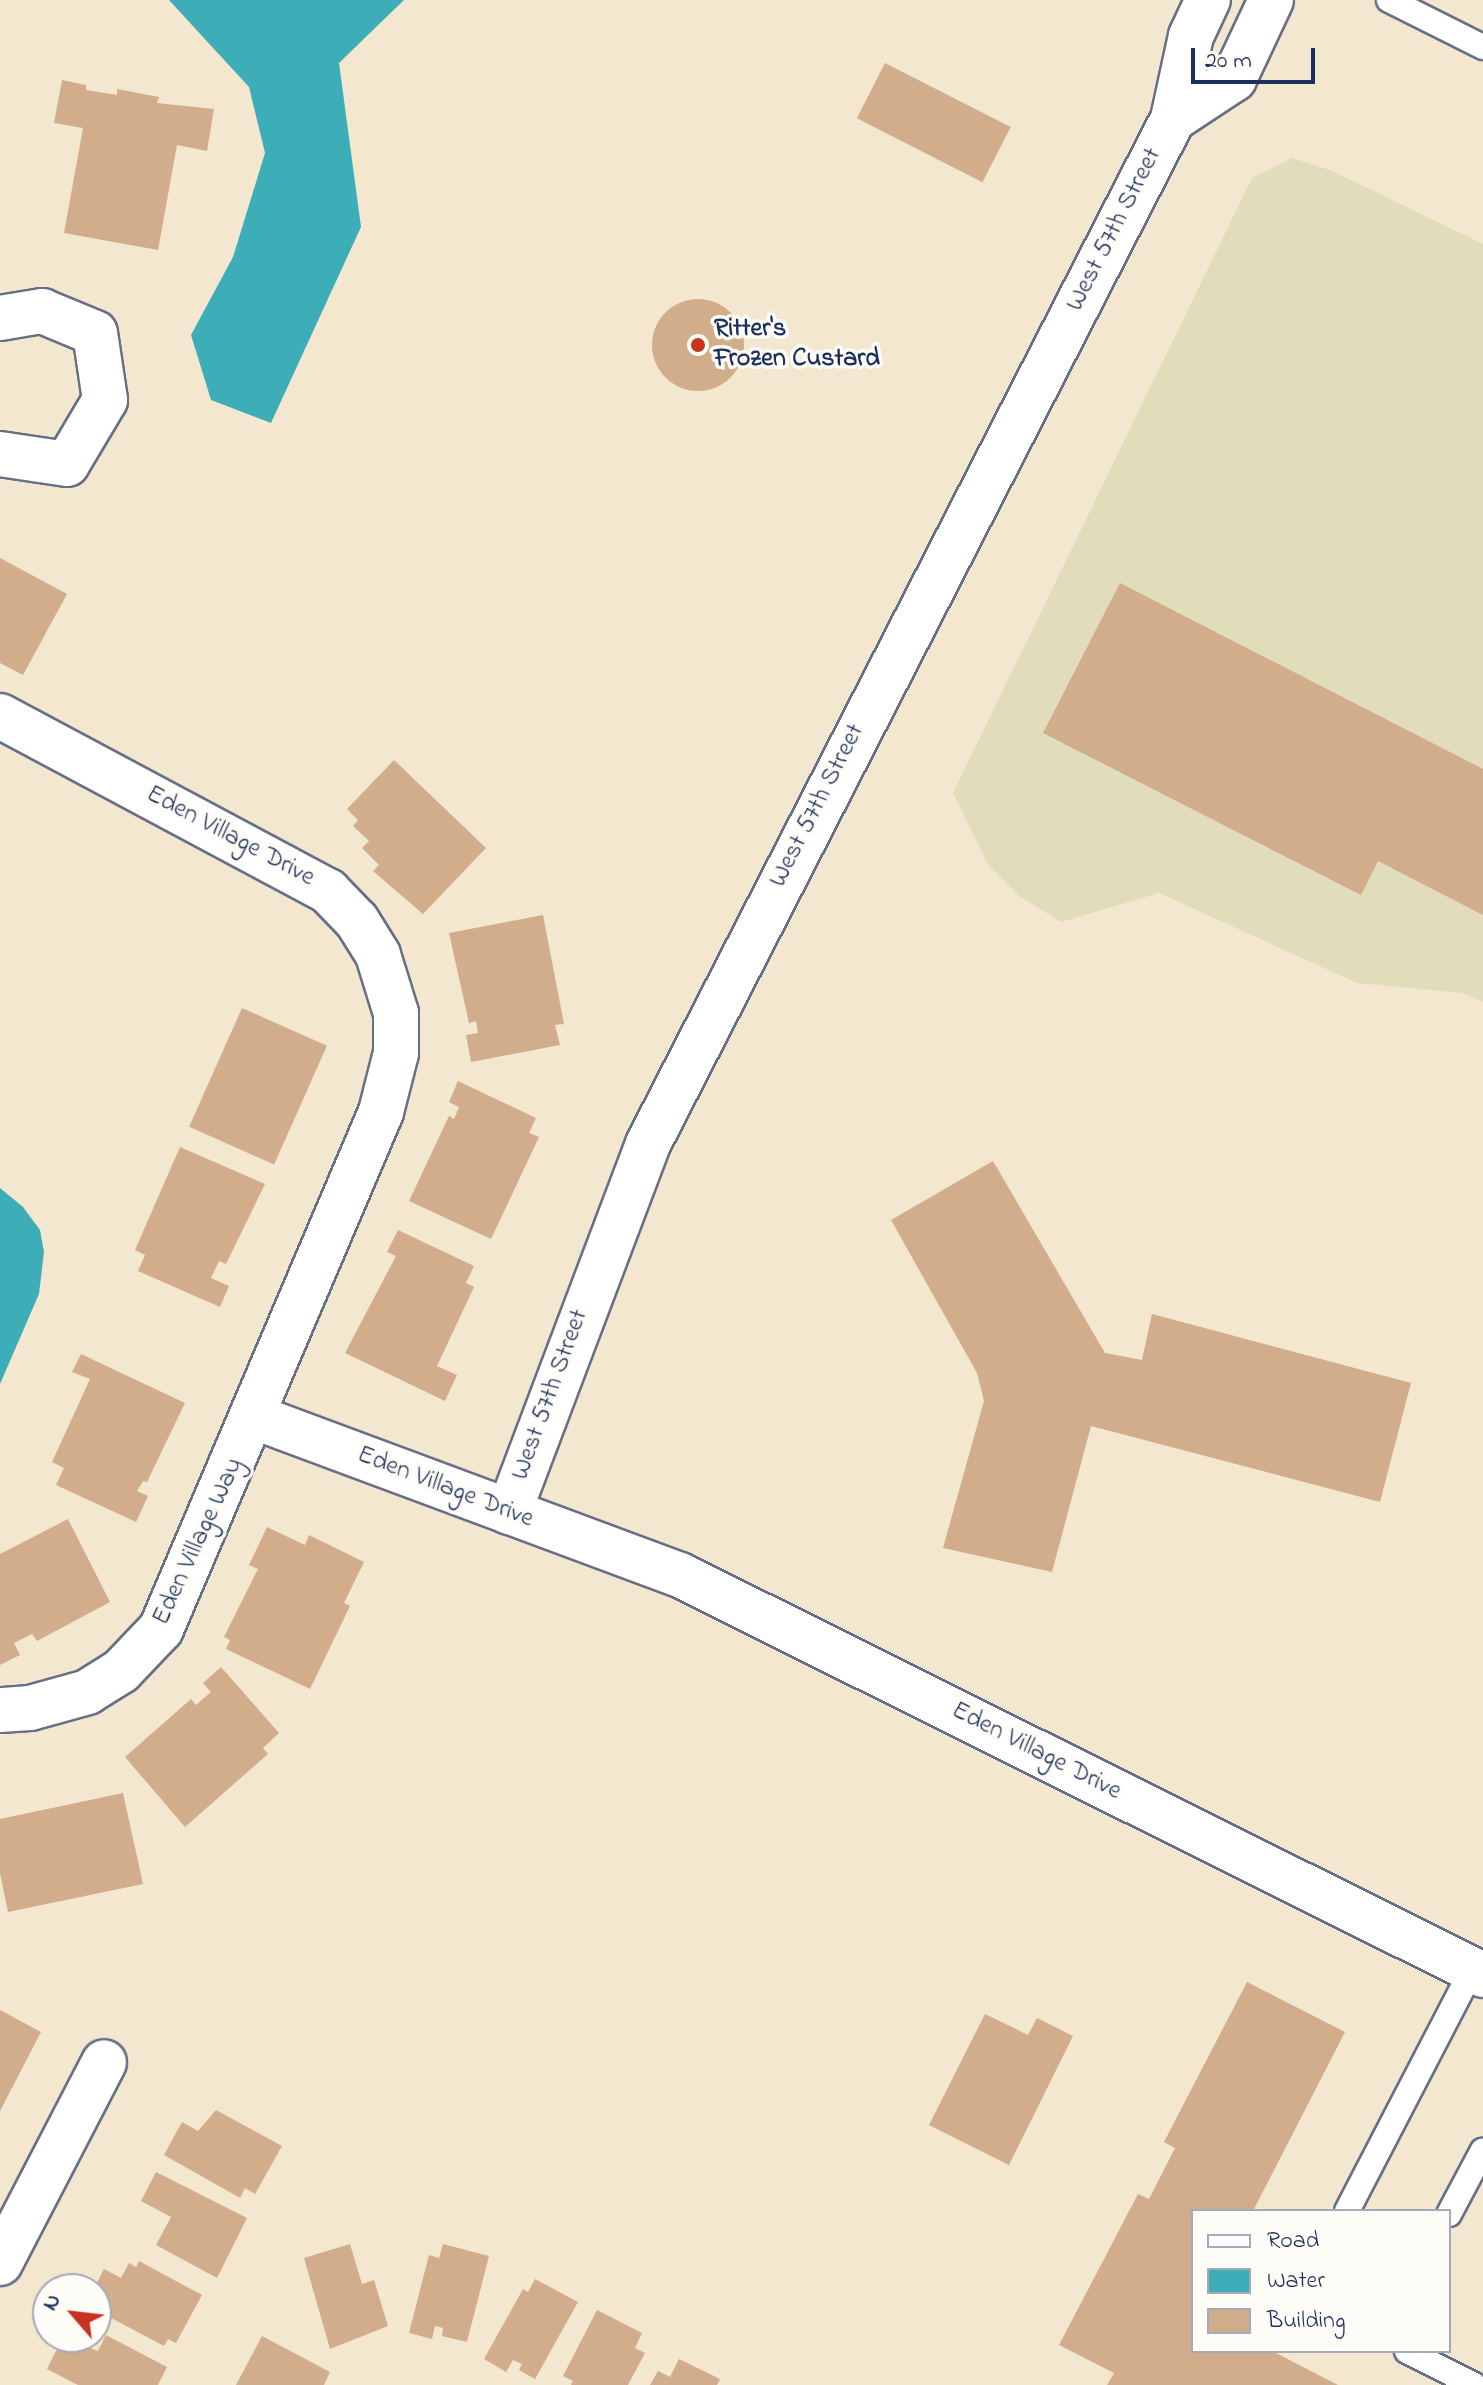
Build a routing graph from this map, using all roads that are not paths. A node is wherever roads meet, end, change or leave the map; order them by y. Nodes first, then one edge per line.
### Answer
1 (1208, 0) edge
2 (1271, 0) edge
3 (1389, 0) edge
4 (1483, 47) edge
5 (1173, 119) junction
6 (0, 318) edge
7 (0, 454) edge
8 (0, 716) edge
9 (255, 1417) junction
10 (509, 1512) junction
11 (0, 1710) edge
12 (1477, 1972) edge
13 (104, 2062) dead end
14 (1483, 2150) edge
15 (1348, 2209) edge
16 (1451, 2210) edge
17 (11, 2215) edge
18 (0, 2263) edge
19 (1411, 2353) edge
20 (1474, 2385) edge

1 - 5 street, West 57th Street
2 - 5 street, West 57th Street
3 - 4 lane
5 - 10 street, West 57th Street
6 - 7 street
8 - 9 street, Eden Village Drive
9 - 10 street, Eden Village Drive
9 - 11 street, Eden Village Way
10 - 12 street, Eden Village Drive
12 - 15 lane
13 - 17 street
14 - 16 lane
17 - 18 street
19 - 20 lane

